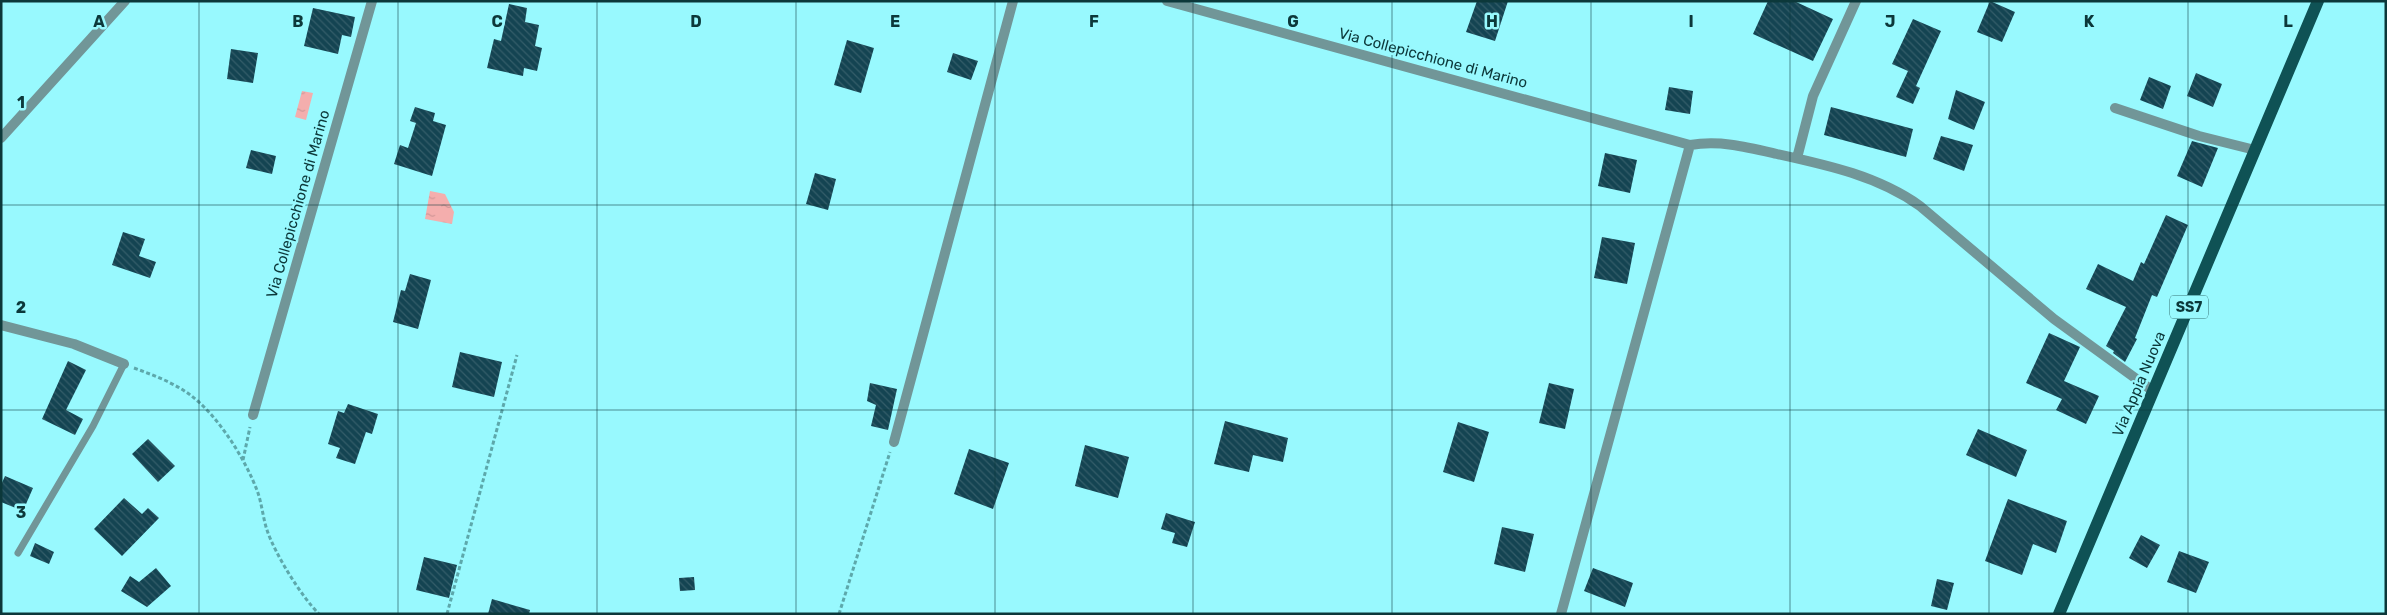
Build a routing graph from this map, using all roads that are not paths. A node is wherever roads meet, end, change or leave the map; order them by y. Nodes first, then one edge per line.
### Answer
1 (125, 1) edge
2 (372, 1) edge
3 (1013, 1) edge
4 (1167, 1) edge
5 (1856, 1) edge
6 (2318, 1) edge
7 (2115, 108) dead end
8 (1, 138) edge
9 (1690, 144) junction
10 (2255, 150) junction
11 (1797, 158) junction
12 (1, 325) edge
13 (124, 364) joint
14 (2154, 391) junction
15 (253, 416) road end
16 (894, 442) road end
17 (18, 553) dead end
18 (1561, 614) edge
19 (2060, 614) edge

1 - 8 street
2 - 15 street, Via Collepicchione di Marino
3 - 16 street
4 - 9 street, Via Collepicchione di Marino
5 - 11 street
6 - 10 main road, Via Appia Nuova / SS7
7 - 10 street
9 - 11 street, Via Collepicchione di Marino
9 - 18 street
10 - 14 main road, Via Appia Nuova / SS7
11 - 14 street, Via Collepicchione di Marino
12 - 13 street
13 - 17 lane
14 - 19 main road, Via Appia Nuova / SS7

